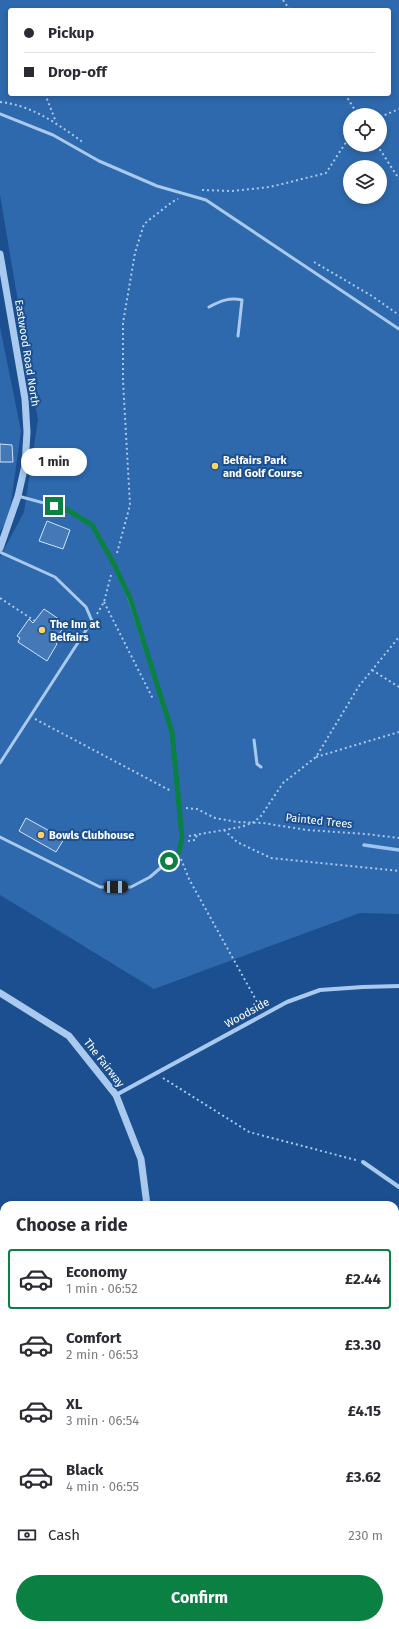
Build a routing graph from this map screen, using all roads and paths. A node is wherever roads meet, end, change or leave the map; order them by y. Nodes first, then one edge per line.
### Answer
1 (45, 96) edge
2 (346, 96) edge
3 (0, 102) edge
4 (354, 108) edge
5 (399, 109) edge
6 (0, 114) edge
7 (387, 114) edge
8 (343, 147) edge
9 (382, 152) edge
10 (399, 179) edge
11 (202, 190) junction
12 (188, 194) junction
13 (208, 194) dead end
14 (0, 254) edge
15 (311, 260) dead end
16 (209, 307) dead end
17 (399, 315) edge
18 (399, 329) edge
19 (238, 336) dead end
20 (18, 496) junction
21 (0, 548) edge
22 (0, 552) edge
23 (114, 564) junction
24 (0, 598) edge
25 (104, 602) junction
26 (35, 621) dead end
27 (92, 621) junction
28 (399, 637) edge
29 (372, 670) junction
30 (399, 687) edge
31 (154, 702) dead end
32 (30, 716) junction
33 (399, 732) edge
34 (254, 740) dead end
35 (316, 757) junction
36 (0, 763) edge
37 (261, 767) dead end
38 (174, 786) dead end
39 (179, 808) junction
40 (254, 822) junction
41 (224, 830) junction
42 (0, 837) edge
43 (182, 837) junction
44 (399, 838) edge
45 (179, 852) junction
46 (399, 871) edge
47 (399, 986) edge
48 (0, 993) edge
49 (264, 1014) junction
50 (155, 1073) junction
51 (116, 1095) junction
52 (363, 1162) joint
53 (399, 1187) edge
54 (146, 1201) edge

1 - 3 path
2 - 4 path
5 - 7 path
6 - 12 lane
8 - 11 path
9 - 10 path
11 - 12 path
11 - 13 path
12 - 18 lane
12 - 23 path
14 - 20 street, Eastwood Road North
15 - 17 path
16 - 19 lane
20 - 21 street, Eastwood Road North
20 - 23 lane
22 - 27 lane
23 - 25 path
23 - 39 lane
24 - 26 path
25 - 27 path
25 - 31 path
27 - 32 lane
28 - 29 path
29 - 30 path
29 - 35 path
32 - 36 lane
32 - 38 path
33 - 35 path
34 - 37 lane
35 - 40 path
39 - 40 path, Painted Trees
39 - 43 lane
40 - 41 path
40 - 44 path, Painted Trees
41 - 43 path
41 - 46 path
42 - 45 lane
43 - 45 lane
45 - 49 path
47 - 49 street, Woodside
48 - 51 street, The Fairway
49 - 50 street, Woodside
50 - 51 street, Woodside
50 - 52 path
51 - 54 street, The Fairway
52 - 53 street

